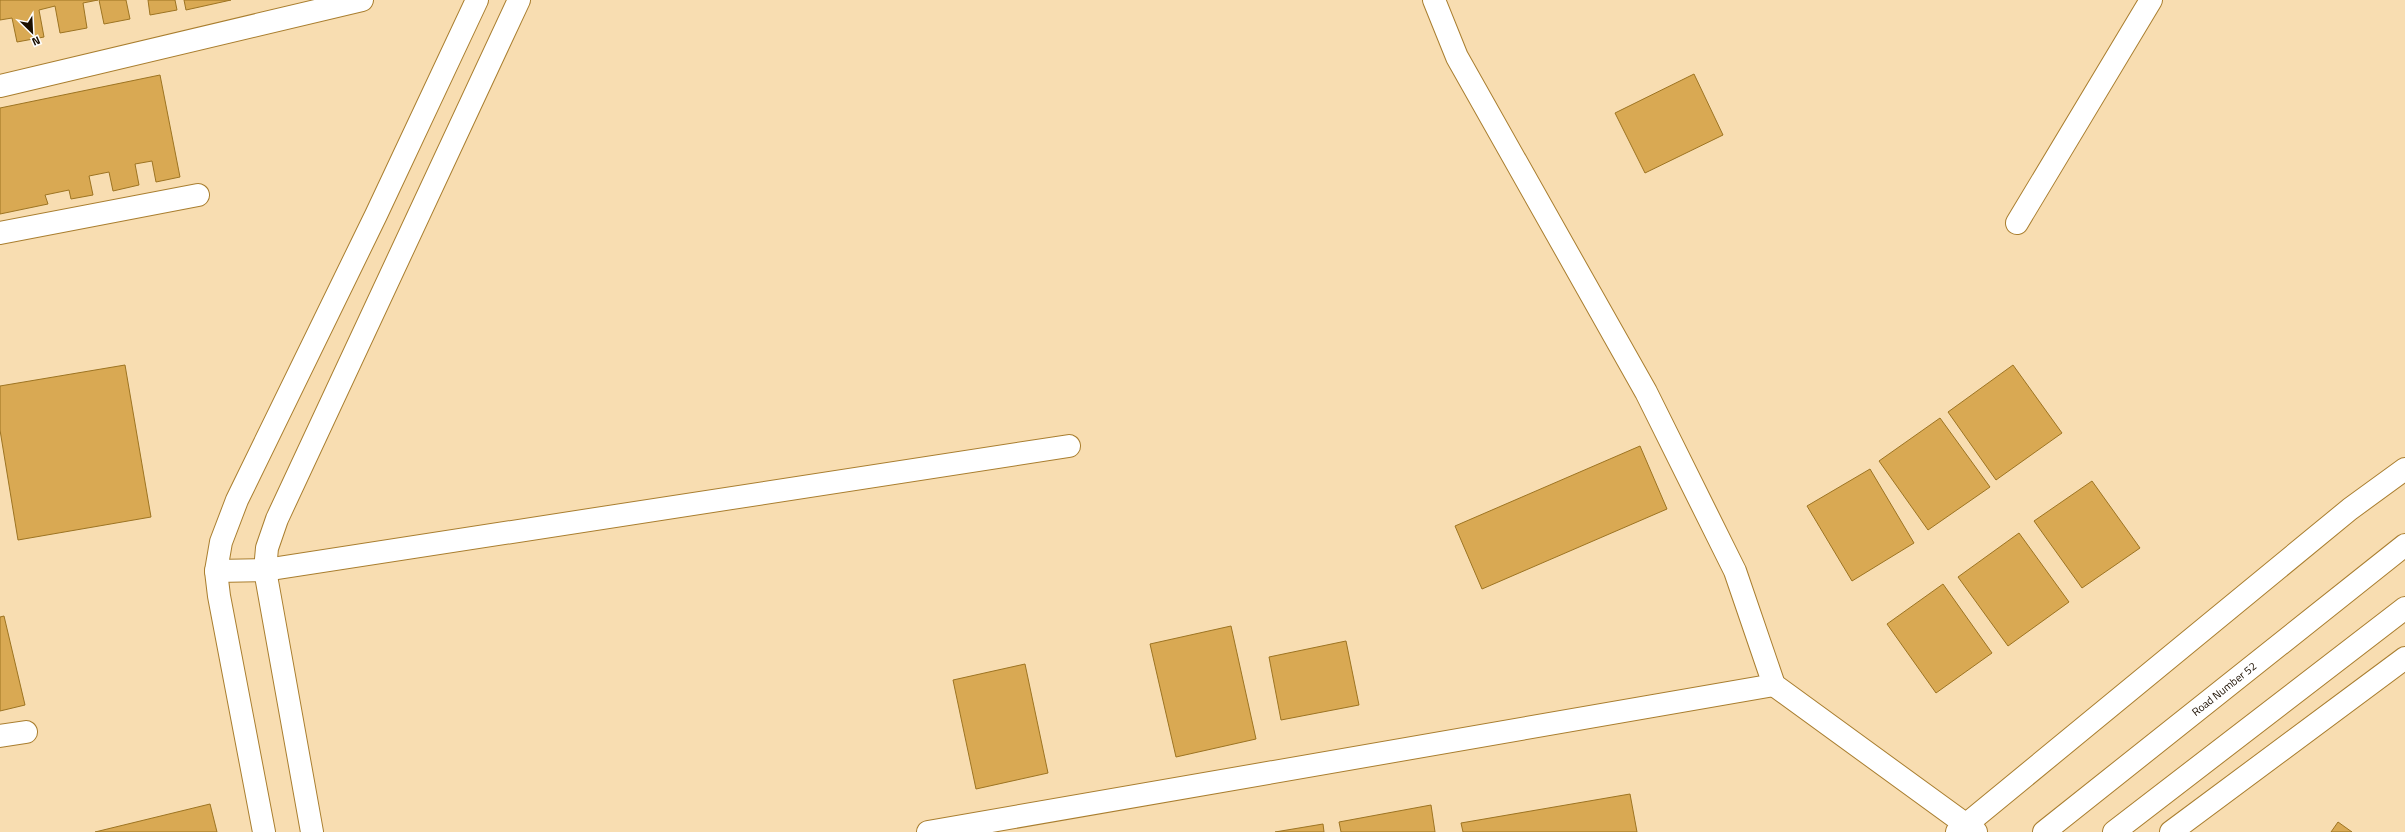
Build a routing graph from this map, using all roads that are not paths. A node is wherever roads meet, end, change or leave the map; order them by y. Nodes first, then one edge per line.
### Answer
1 (362, 0) edge
2 (476, 0) edge
3 (519, 0) edge
4 (1434, 0) edge
5 (2151, 0) edge
6 (0, 86) edge
7 (198, 194) dead end
8 (2017, 223) dead end
9 (0, 233) edge
10 (1069, 446) dead end
11 (2405, 469) edge
12 (2405, 545) edge
13 (265, 570) junction
14 (216, 571) junction
15 (2405, 608) edge
16 (2405, 658) edge
17 (1774, 685) junction
18 (26, 732) dead end
19 (0, 736) edge
20 (1966, 830) edge
21 (264, 832) edge
22 (312, 832) edge
23 (928, 832) edge
24 (2044, 832) edge
25 (2114, 832) edge
26 (2171, 832) edge

1 - 6 street
2 - 14 street
3 - 13 street
4 - 17 street
5 - 8 street
7 - 9 street
10 - 13 street
11 - 20 street
12 - 24 street, Road Number 52
13 - 14 street
13 - 22 street
14 - 21 street
15 - 25 street
16 - 26 street
17 - 20 street
17 - 23 street
18 - 19 street

